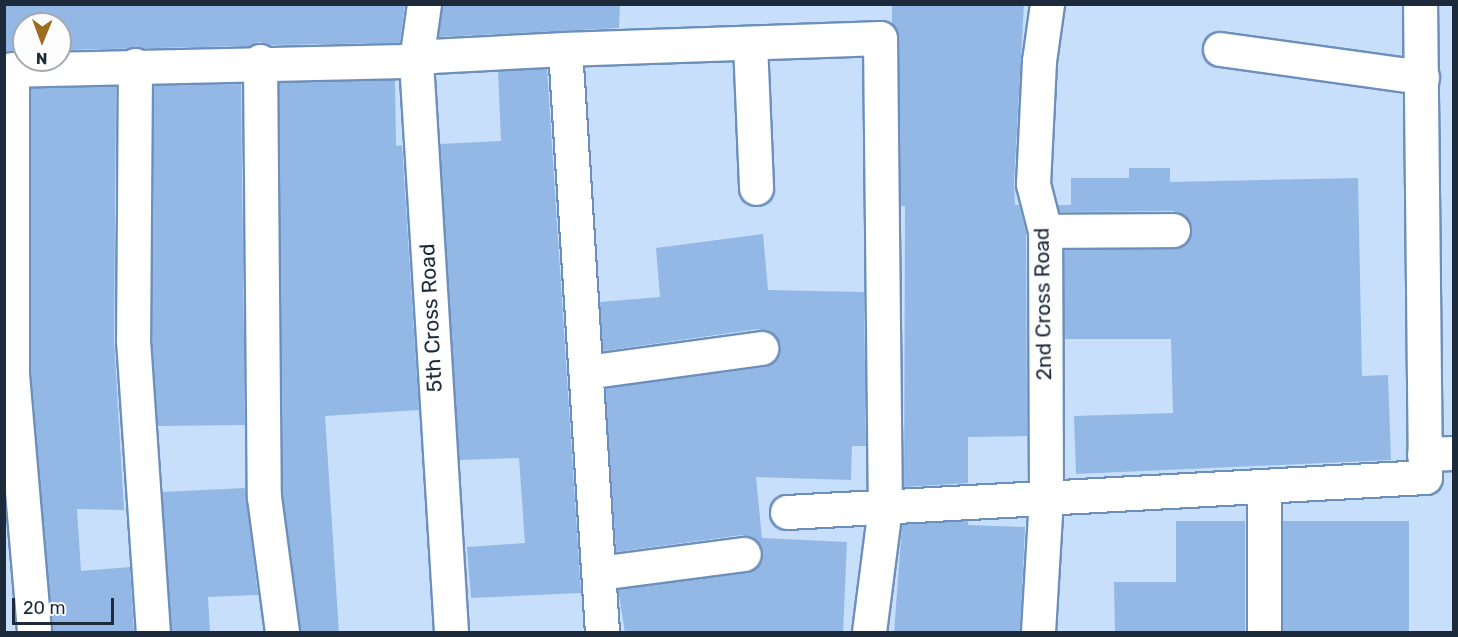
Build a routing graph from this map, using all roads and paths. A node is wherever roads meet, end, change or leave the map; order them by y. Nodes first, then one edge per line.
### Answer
1 (424, 4) edge
2 (1047, 4) edge
3 (1420, 4) edge
4 (750, 43) junction
5 (565, 49) junction
6 (1220, 49) dead end
7 (416, 60) junction
8 (260, 61) junction
9 (135, 65) junction
10 (8, 69) edge
11 (1422, 77) junction
12 (756, 188) dead end
13 (1173, 230) dead end
14 (1045, 231) junction
15 (760, 348) dead end
16 (586, 372) junction
17 (1439, 454) edge
18 (1264, 486) junction
19 (1046, 498) junction
20 (885, 507) junction
21 (787, 512) dead end
22 (744, 554) dead end
23 (599, 573) junction
24 (34, 633) edge
25 (153, 633) edge
26 (282, 633) edge
27 (451, 633) edge
28 (602, 633) edge
29 (869, 633) edge
30 (1038, 633) edge
31 (1264, 633) edge

1 - 7 street, 5th Cross Road
2 - 14 street, 2nd Cross Road
3 - 11 street
4 - 5 street
4 - 12 street
4 - 20 street
5 - 7 street
5 - 16 street
6 - 11 street
7 - 8 street
7 - 27 street, 5th Cross Road
8 - 9 street
8 - 26 street
9 - 10 street
9 - 25 street
10 - 24 street
11 - 17 street
13 - 14 street
14 - 19 street, 2nd Cross Road
15 - 16 street
16 - 23 street
17 - 18 street
18 - 19 street
18 - 31 street
19 - 20 street
19 - 30 street, 2nd Cross Road
20 - 21 street
20 - 29 street
22 - 23 street
23 - 28 street

